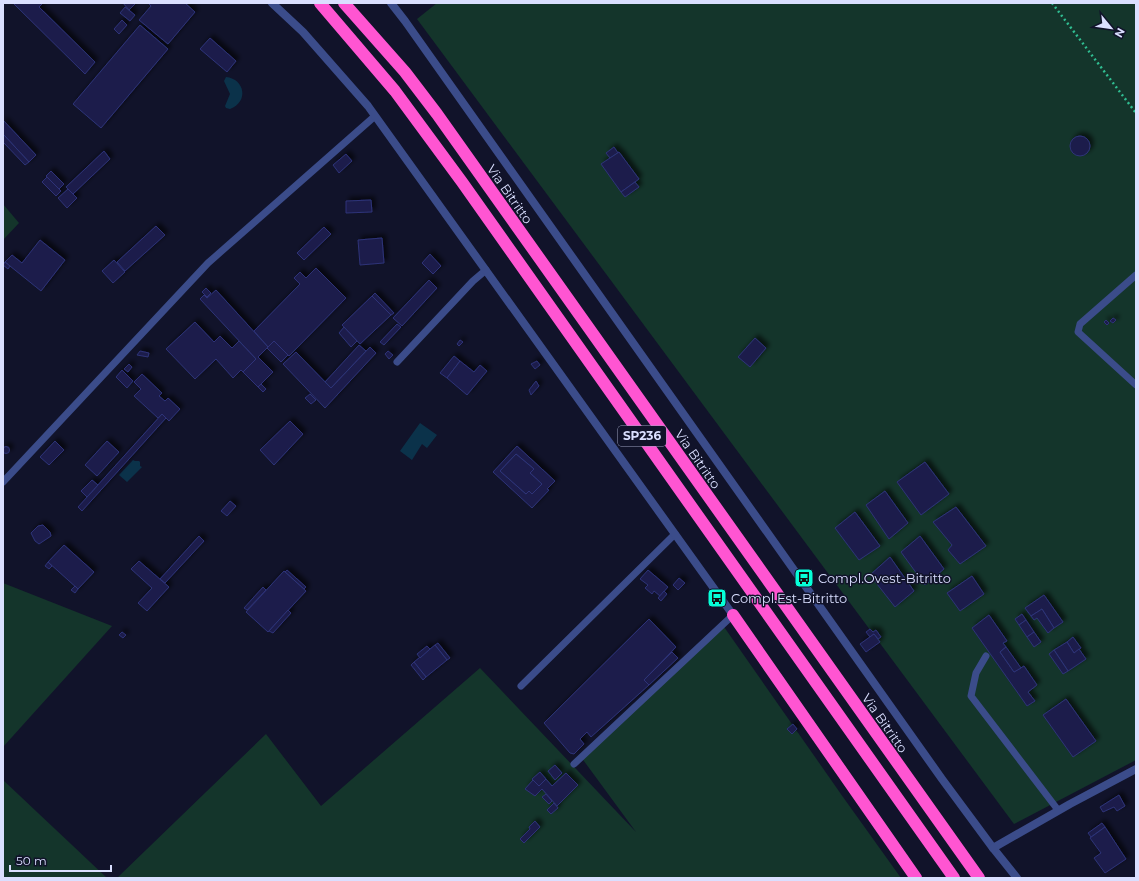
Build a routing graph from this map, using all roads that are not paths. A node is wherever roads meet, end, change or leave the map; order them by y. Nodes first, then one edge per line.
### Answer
1 (272, 3) edge
2 (320, 3) edge
3 (344, 3) edge
4 (350, 3) edge
5 (391, 3) edge
6 (367, 29) junction
7 (376, 116) junction
8 (486, 270) junction
9 (1136, 275) edge
10 (396, 362) dead end
11 (1136, 385) edge
12 (3, 482) edge
13 (675, 534) junction
14 (732, 615) junction
15 (986, 656) dead end
16 (521, 686) dead end
17 (574, 764) dead end
18 (1136, 769) edge
19 (1058, 810) junction
20 (993, 848) junction
21 (916, 878) edge
22 (953, 878) edge
23 (979, 878) edge
24 (1017, 878) edge

1 - 7 street
2 - 22 highway, SP236
3 - 6 highway, Via Bitritto / SP236
4 - 6 highway
5 - 20 street
6 - 23 highway, Via Bitritto / SP236
7 - 8 street
7 - 12 lane
8 - 10 lane
8 - 13 street
9 - 11 lane
13 - 14 street
13 - 16 lane
14 - 17 lane
14 - 21 highway
15 - 19 lane
18 - 19 street
19 - 20 street
20 - 24 street

